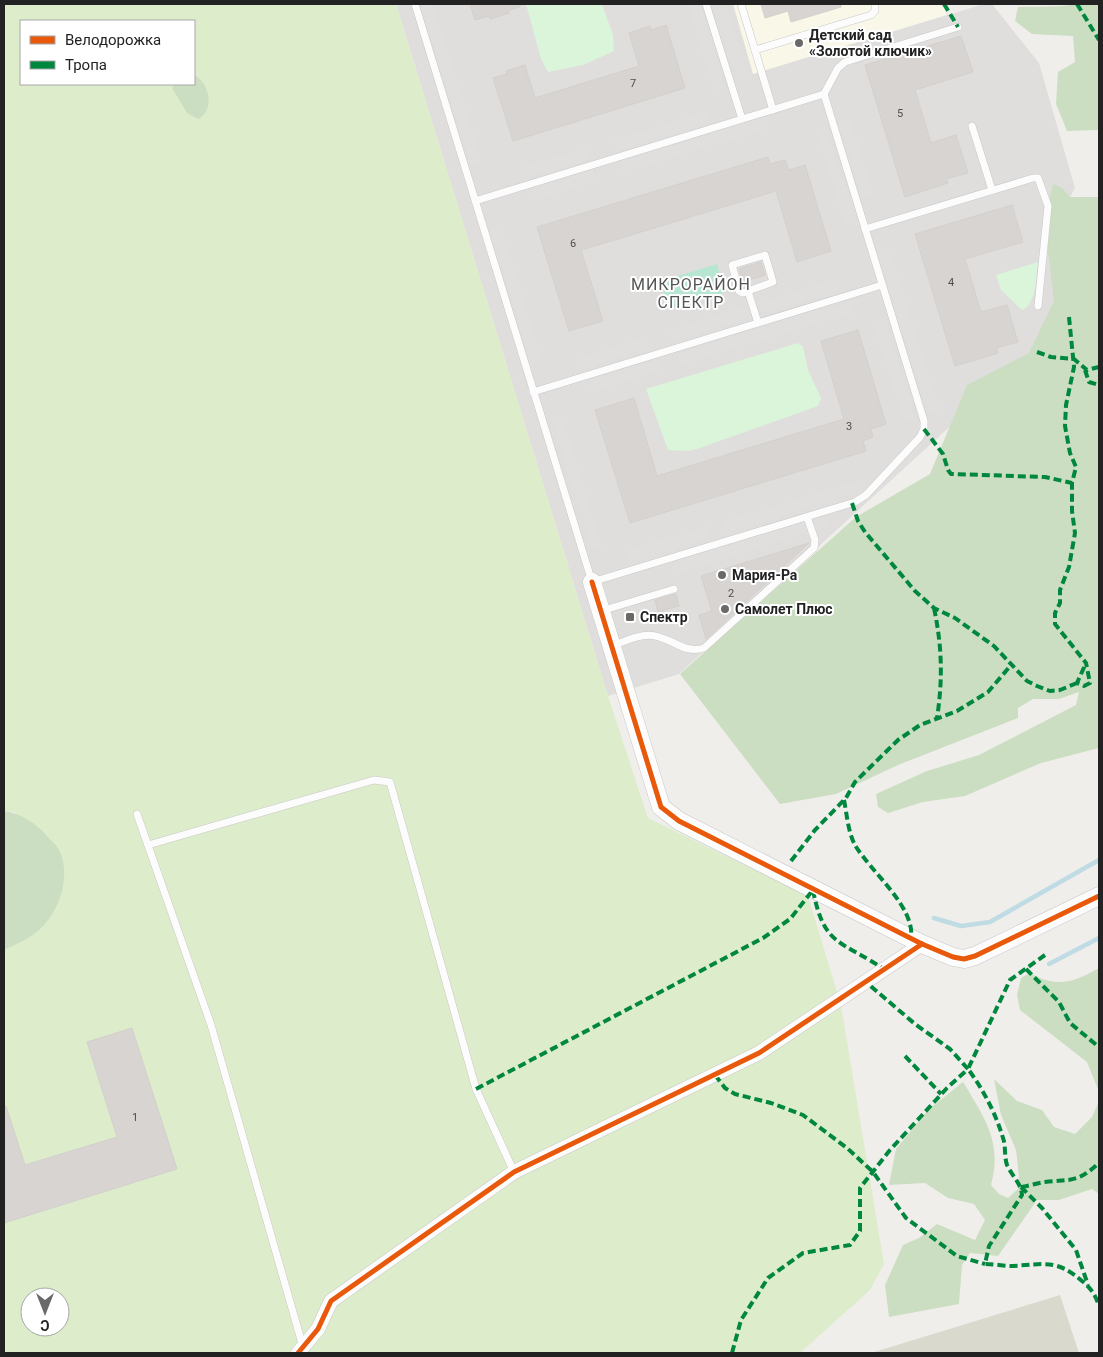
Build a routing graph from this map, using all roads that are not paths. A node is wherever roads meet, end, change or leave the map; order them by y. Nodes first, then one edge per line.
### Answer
1 (415, 4) edge
2 (706, 4) edge
3 (741, 4) edge
4 (875, 4) edge
5 (958, 27) dead end
6 (755, 50) junction
7 (824, 94) junction
8 (773, 110) junction
9 (742, 119) junction
10 (972, 126) dead end
11 (992, 190) junction
12 (475, 200) junction
13 (865, 229) junction
14 (882, 285) junction
15 (748, 291) junction
16 (1038, 306) dead end
17 (758, 323) junction
18 (534, 392) junction
19 (807, 517) junction
20 (592, 582) junction
21 (674, 589) dead end
22 (601, 611) junction
23 (612, 647) junction
24 (137, 814) dead end
25 (148, 845) junction
26 (1099, 896) edge
27 (922, 944) junction
28 (514, 1172) junction
29 (301, 1350) edge

1 - 12 lane
2 - 9 lane
3 - 6 lane
4 - 6 lane
5 - 7 lane
6 - 8 lane
7 - 8 lane
7 - 13 lane
8 - 9 lane
9 - 12 lane
10 - 11 lane
11 - 13 lane
11 - 16 lane
12 - 18 lane
13 - 14 lane
14 - 17 lane
14 - 19 lane
15 - 15 lane
15 - 17 lane
17 - 18 lane
18 - 20 lane
19 - 20 lane
19 - 23 lane
20 - 22 street
21 - 22 lane
22 - 23 street
23 - 27 street
24 - 25 lane
25 - 28 lane
25 - 29 lane
26 - 27 street
27 - 28 street
28 - 29 street

